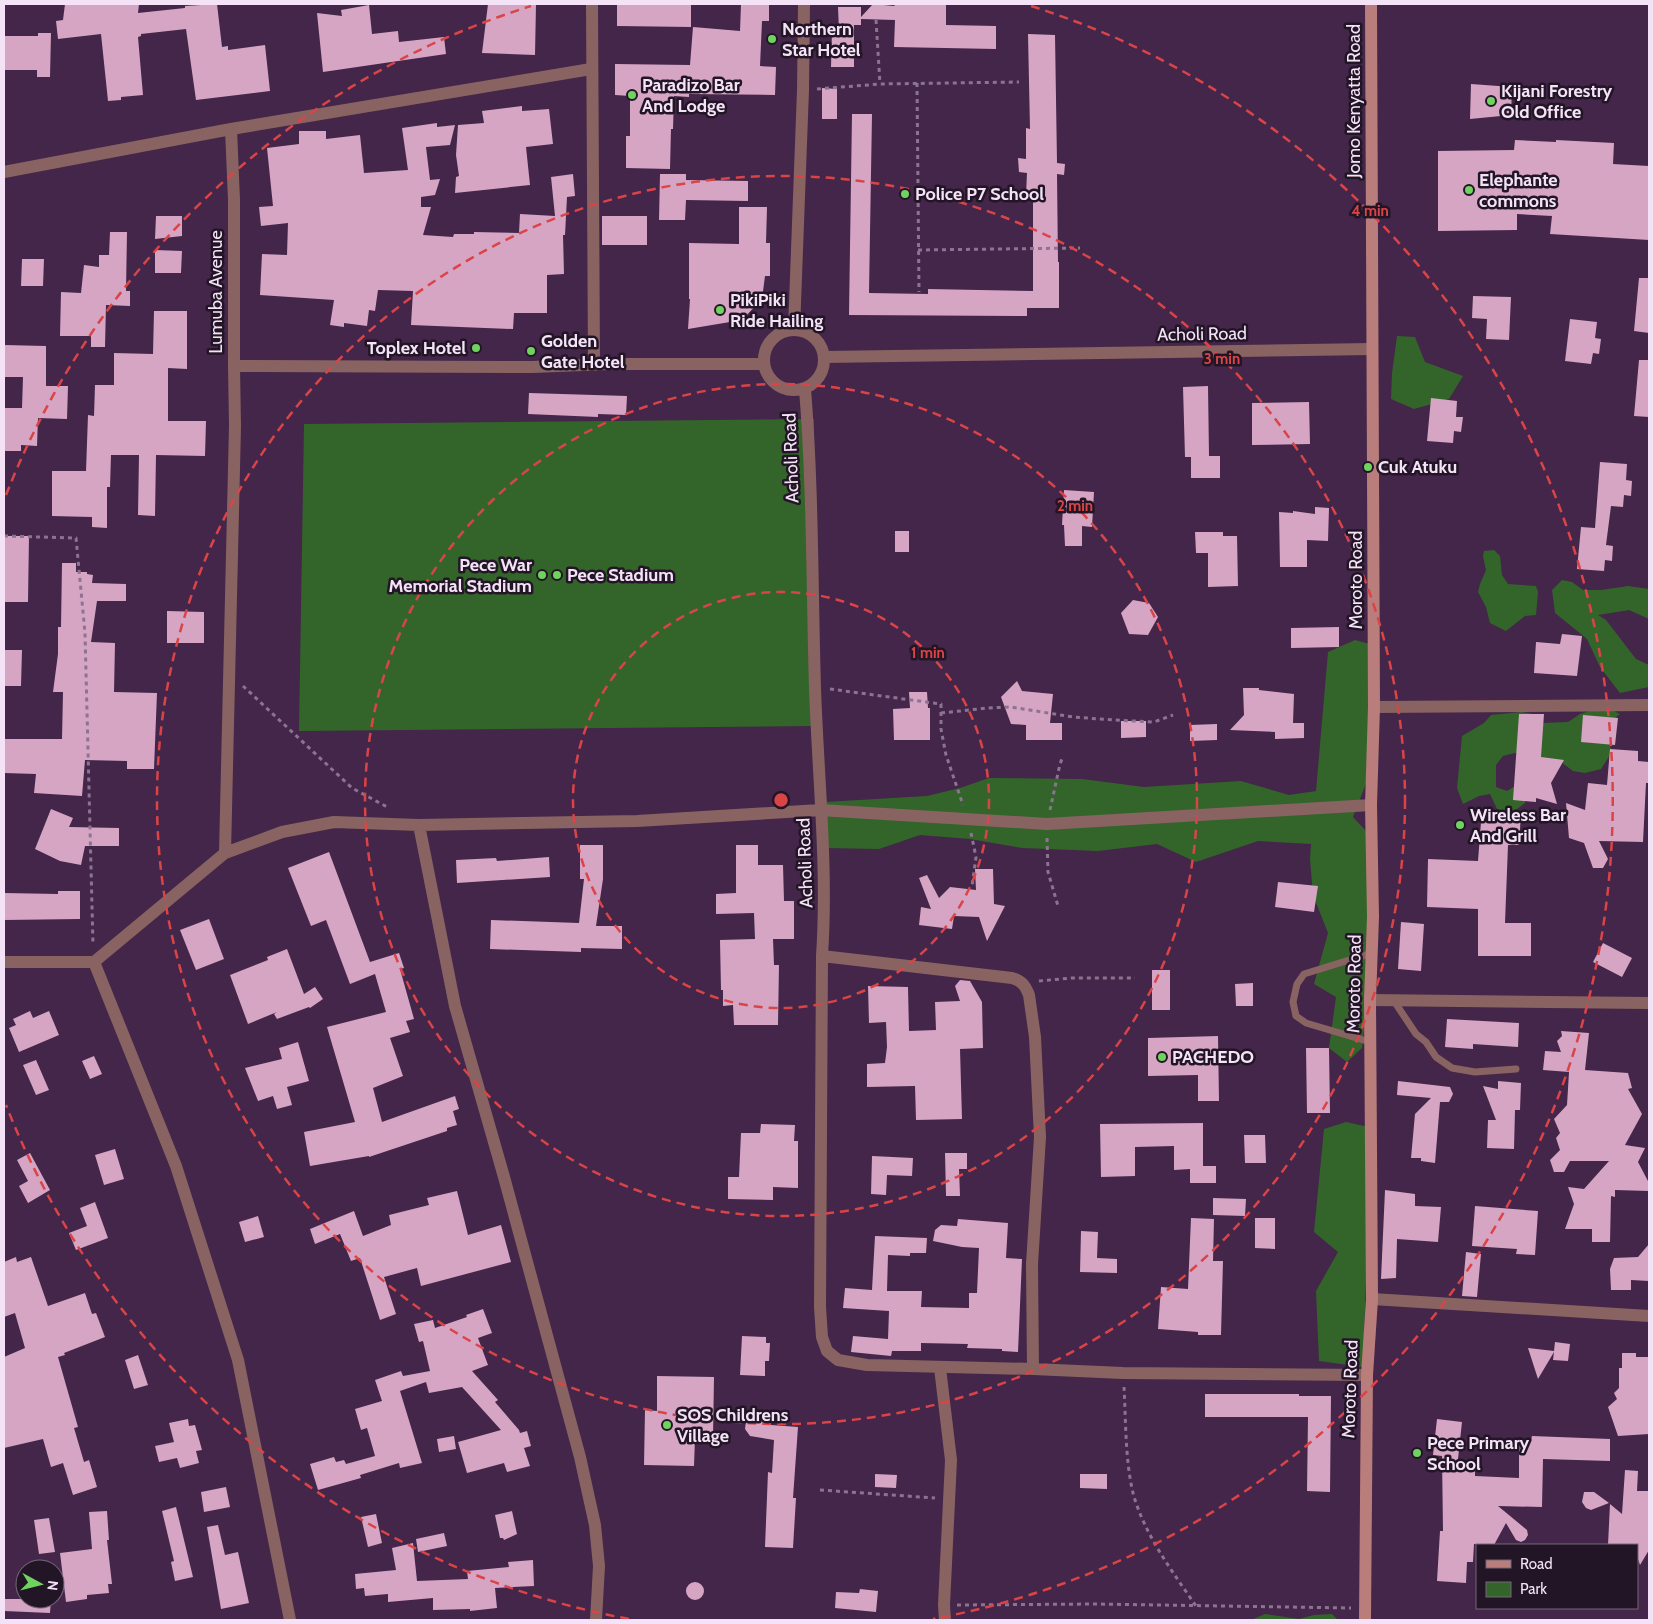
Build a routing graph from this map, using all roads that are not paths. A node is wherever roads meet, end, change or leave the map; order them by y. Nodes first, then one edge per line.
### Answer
1 (592, 4) edge
2 (804, 4) edge
3 (1371, 4) edge
4 (591, 69) junction
5 (231, 129) junction
6 (4, 172) edge
7 (794, 330) junction
8 (1372, 349) junction
9 (824, 357) junction
10 (764, 364) junction
11 (594, 365) junction
12 (234, 366) junction
13 (805, 389) junction
14 (1649, 705) edge
15 (1374, 706) junction
16 (1371, 805) junction
17 (820, 810) junction
18 (419, 825) junction
19 (225, 852) junction
20 (1372, 953) junction
21 (822, 956) junction
22 (4, 962) edge
23 (94, 962) junction
24 (1370, 1000) junction
25 (1394, 1000) junction
26 (1649, 1004) edge
27 (1370, 1042) junction
28 (1516, 1069) dead end
29 (1372, 1299) junction
30 (1649, 1316) edge
31 (940, 1368) junction
32 (1033, 1369) junction
33 (1366, 1375) junction
34 (1365, 1614) edge
35 (290, 1620) edge
36 (596, 1620) edge
37 (945, 1620) edge

1 - 4 street
2 - 7 street
3 - 8 main road, Jomo Kenyatta Road
4 - 5 street
4 - 11 street
5 - 6 street
5 - 12 street, Lumuba Avenue
7 - 9 street
7 - 10 street
8 - 9 street, Acholi Road
8 - 15 main road, Moroto Road
9 - 13 street
10 - 11 street
10 - 13 street
11 - 12 street, Lumuba Avenue
12 - 19 street
13 - 17 street, Acholi Road
14 - 15 street
15 - 16 main road, Moroto Road
16 - 17 street
16 - 20 main road, Moroto Road
17 - 18 street
17 - 21 street, Acholi Road
18 - 19 street
18 - 36 street
19 - 23 street
20 - 24 main road, Moroto Road
20 - 27 lane
21 - 31 street, Acholi Road
21 - 32 street
22 - 23 street
23 - 35 street
24 - 25 street
24 - 27 main road, Moroto Road
25 - 26 street
25 - 28 lane
27 - 29 main road, Moroto Road
29 - 30 street
29 - 33 main road, Moroto Road
31 - 32 street, Acholi Road
31 - 37 street
32 - 33 street, Acholi Road
33 - 34 main road, Moroto Road

